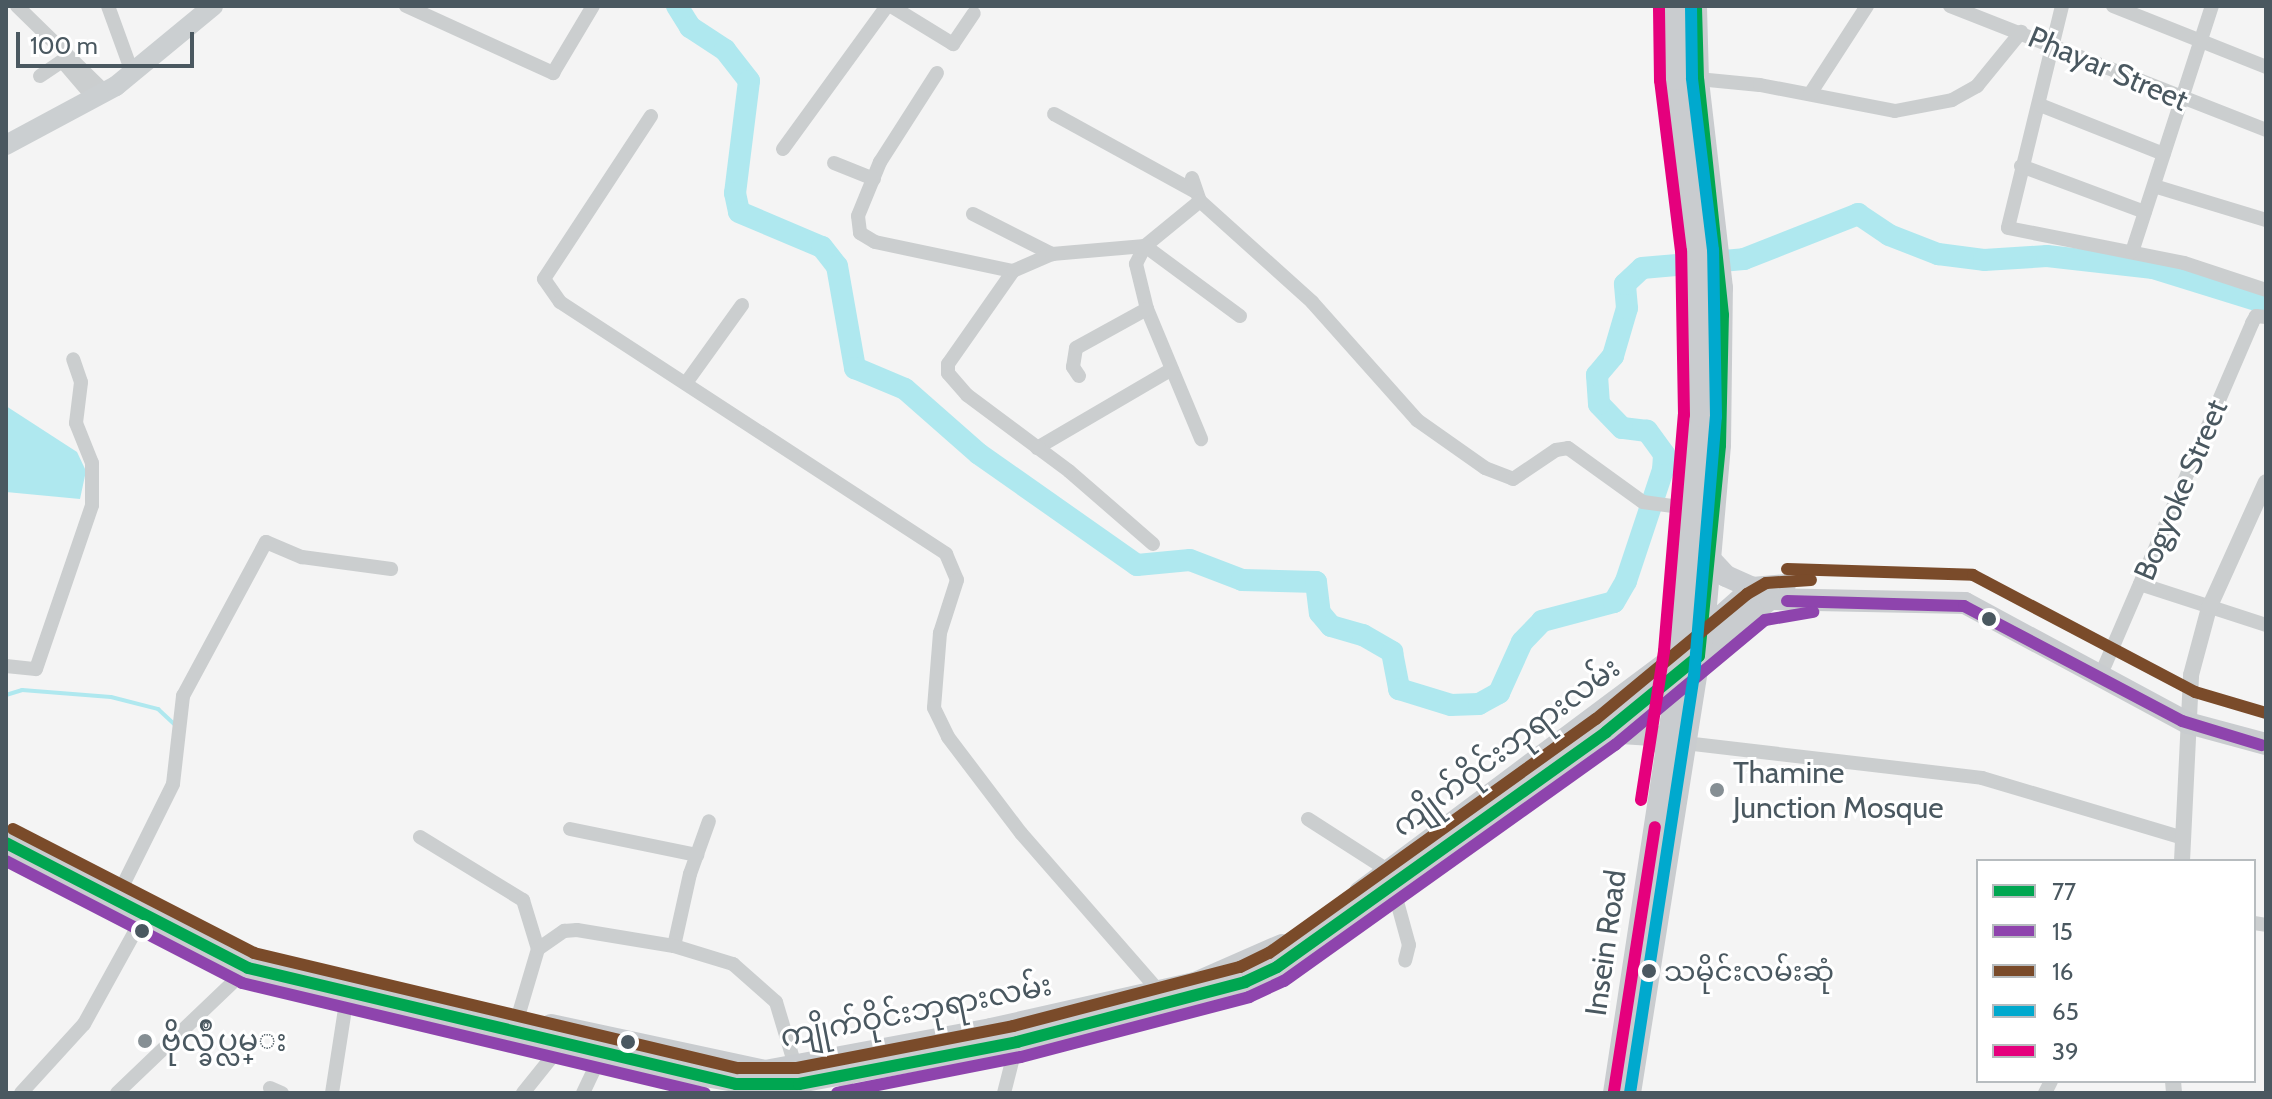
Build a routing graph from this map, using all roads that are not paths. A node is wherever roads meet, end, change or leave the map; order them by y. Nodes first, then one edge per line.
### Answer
1 (17, 6) edge
2 (108, 6) edge
3 (213, 6) edge
4 (406, 6) edge
5 (593, 6) edge
6 (889, 6) edge
7 (1675, 6) edge
8 (1696, 6) edge
9 (1867, 6) edge
10 (1950, 6) edge
11 (2062, 6) edge
12 (2113, 6) edge
13 (2212, 6) edge
14 (974, 13) dead end
15 (2021, 32) junction
16 (2201, 41) junction
17 (2055, 46) junction
18 (2266, 67) edge
19 (132, 72) junction
20 (937, 73) dead end
21 (40, 76) dead end
22 (1698, 79) junction
23 (98, 94) junction
24 (1810, 94) junction
25 (2182, 100) junction
26 (2040, 105) junction
27 (1054, 114) dead end
28 (651, 116) dead end
29 (1692, 116) junction
30 (2266, 130) edge
31 (6, 145) edge
32 (783, 149) dead end
33 (2164, 154) junction
34 (834, 163) dead end
35 (2021, 166) junction
36 (874, 179) junction
37 (2154, 186) junction
38 (1195, 190) junction
39 (2145, 212) junction
40 (973, 214) dead end
41 (2266, 220) edge
42 (1145, 246) junction
43 (1708, 249) junction
44 (2132, 252) junction
45 (1052, 254) junction
46 (1013, 271) junction
47 (2266, 290) edge
48 (742, 305) dead end
49 (1147, 309) junction
50 (1240, 316) dead end
51 (2261, 317) edge
52 (73, 359) dead end
53 (1172, 369) junction
54 (1079, 376) dead end
55 (686, 383) junction
56 (1201, 439) dead end
57 (1037, 448) junction
58 (2266, 482) edge
59 (1694, 509) junction
60 (1153, 544) dead end
61 (1710, 559) junction
62 (391, 569) dead end
63 (2140, 584) junction
64 (1753, 588) junction
65 (2209, 608) junction
66 (2266, 625) edge
67 (1704, 628) junction
68 (1686, 661) junction
69 (2105, 665) junction
70 (6, 666) edge
71 (2189, 715) junction
72 (2266, 730) edge
73 (1606, 732) junction
74 (2266, 744) edge
75 (1675, 745) junction
76 (1308, 819) dead end
77 (709, 821) dead end
78 (6, 828) edge
79 (570, 829) dead end
80 (420, 837) dead end
81 (2183, 838) junction
82 (6, 843) edge
83 (697, 855) junction
84 (2182, 859) edge
85 (1391, 879) junction
86 (120, 891) junction
87 (143, 917) junction
88 (674, 946) junction
89 (538, 949) junction
90 (1405, 961) dead end
91 (248, 968) junction
92 (349, 983) junction
93 (1165, 998) junction
94 (516, 1024) junction
95 (1014, 1034) junction
96 (563, 1043) junction
97 (606, 1046) junction
98 (798, 1076) junction
99 (684, 1083) edge
100 (846, 1084) edge
101 (125, 1090) edge
102 (21, 1093) edge
103 (332, 1093) edge
104 (523, 1093) edge
105 (583, 1093) edge
106 (1004, 1093) edge
107 (1614, 1093) edge
108 (1630, 1093) edge

1 - 23 street
2 - 19 street
3 - 19 main road
4 - 5 street
6 - 14 street
6 - 32 street
7 - 29 main road
8 - 22 main road
9 - 24 street
10 - 15 street, Phayar Street
11 - 17 street
12 - 16 street
13 - 16 street
15 - 17 street, Phayar Street
15 - 24 street
16 - 18 street
16 - 25 street
17 - 25 street, Phayar Street
17 - 26 street
19 - 23 main road
20 - 36 street
21 - 23 street
22 - 24 street
22 - 29 main road
23 - 31 main road
25 - 30 street, Phayar Street
25 - 33 street
26 - 33 street
26 - 35 street
27 - 38 street
28 - 55 street
29 - 43 main road
33 - 37 street
34 - 36 street
35 - 39 street
35 - 44 street
36 - 46 street
37 - 39 street
37 - 41 street
38 - 42 street
38 - 59 street
39 - 44 street
40 - 45 street
42 - 45 street
42 - 49 street
42 - 50 street
43 - 59 main road
43 - 61 main road
44 - 47 street
45 - 46 street
46 - 57 street
48 - 55 street
49 - 53 street
49 - 54 street
51 - 63 street, Bogyoke Street
52 - 70 street
53 - 56 street
53 - 57 street
55 - 93 street
57 - 60 street
58 - 65 street
59 - 68 main road
61 - 64 main road
61 - 67 main road
62 - 86 street
63 - 65 street
63 - 69 street, Bogyoke Street
64 - 67 main road
64 - 69 main road
65 - 66 street
65 - 71 street
67 - 68 main road
68 - 71 main road
68 - 73 main road, ကျိုက်ဝိုင်းဘုရားလမ်း
68 - 75 main road
68 - 85 main road, ကျိုက်ဝိုင်းဘုရားလမ်း
69 - 71 main road
71 - 72 main road
71 - 74 main road
71 - 81 street
73 - 75 main road
73 - 85 main road, ကျိုက်ဝိုင်းဘုရားလမ်း
75 - 81 street
75 - 107 main road, Insein Road
75 - 108 main road
76 - 85 street
77 - 83 street
78 - 86 main road, ကျိုက်ဝိုင်းဘုရားလမ်း
79 - 83 street
80 - 89 street
81 - 84 street
82 - 87 main road, ကျိုက်ဝိုင်းဘုရားလမ်း
83 - 88 street
85 - 90 street
85 - 93 main road, ကျိုက်ဝိုင်းဘုရားလမ်း
86 - 92 main road, ကျိုက်ဝိုင်းဘုရားလမ်း
87 - 91 main road, ကျိုက်ဝိုင်းဘုရားလမ်း
87 - 102 street
88 - 89 street
88 - 98 street
89 - 94 street
91 - 92 main road, ကျိုက်ဝိုင်းဘုရားလမ်း
91 - 101 street
92 - 94 main road, ကျိုက်ဝိုင်းဘုရားလမ်း
92 - 103 street
93 - 95 main road, ကျိုက်ဝိုင်းဘုရားလမ်း
94 - 96 main road, ကျိုက်ဝိုင်းဘုရားလမ်း
94 - 97 main road, ကျိုက်ဝိုင်းဘုရားလမ်း
95 - 98 main road, ကျိုက်ဝိုင်းဘုရားလမ်း
95 - 100 main road, ကျိုက်ဝိုင်းဘုရားလမ်း
95 - 106 street
96 - 97 main road, ကျိုက်ဝိုင်းဘုရားလမ်း
96 - 104 street
97 - 98 main road, ကျိုက်ဝိုင်းဘုရားလမ်း
97 - 99 main road, ကျိုက်ဝိုင်းဘုရားလမ်း
97 - 105 street
98 - 99 main road, ကျိုက်ဝိုင်းဘုရားလမ်း
98 - 100 main road, ကျိုက်ဝိုင်းဘုရားလမ်း

